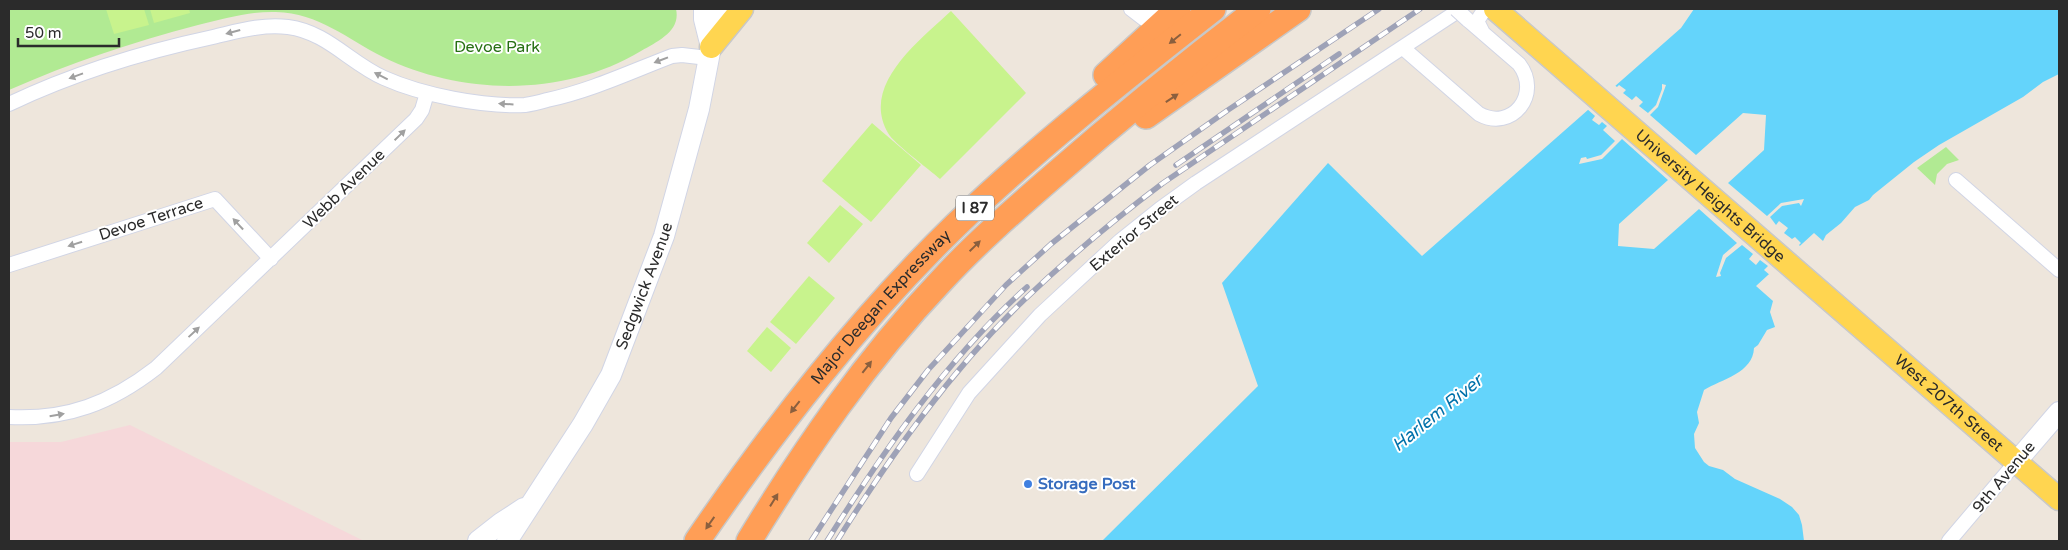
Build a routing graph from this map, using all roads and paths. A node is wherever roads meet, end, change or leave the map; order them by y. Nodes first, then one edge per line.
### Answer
1 (704, 9) edge
2 (724, 9) edge
3 (742, 9) edge
4 (1132, 9) edge
5 (1156, 9) edge
6 (1178, 9) edge
7 (1213, 9) edge
8 (1258, 9) edge
9 (1298, 9) edge
10 (1456, 9) edge
11 (1485, 9) edge
12 (1495, 9) edge
13 (1464, 14) edge
14 (1484, 34) junction
15 (1403, 48) junction
16 (710, 52) junction
17 (427, 93) junction
18 (9, 104) edge
19 (1956, 180) dead end
20 (992, 192) junction
21 (1030, 195) junction
22 (271, 259) junction
23 (9, 265) edge
24 (2059, 270) edge
25 (1839, 308) joint
26 (2059, 412) edge
27 (9, 417) edge
28 (2016, 462) junction
29 (917, 474) dead end
30 (2059, 499) edge
31 (530, 504) junction
32 (478, 541) edge
33 (507, 541) edge
34 (697, 541) edge
35 (748, 541) edge
36 (1949, 541) edge

1 - 16 main road, Sedgwick Avenue
2 - 16 main road, Sedgwick Avenue
3 - 16 main road
4 - 5 street
6 - 20 highway
7 -> 20 highway, Major Deegan Expressway / I 87
8 - 21 highway, Major Deegan Expressway / I 87
21 -> 9 highway
10 - 13 street, bridge
11 - 14 street
12 - 25 main road, University Heights Bridge
13 - 14 street
13 - 15 street, Exterior Street
14 - 15 street
15 - 29 street, Exterior Street
16 -> 17 street
16 - 31 main road, Sedgwick Avenue
17 -> 18 street
22 -> 17 street, Webb Avenue
19 - 24 street
20 -> 34 highway, Major Deegan Expressway / I 87
35 -> 21 highway, Major Deegan Expressway / I 87
22 -> 23 street, Devoe Terrace
27 -> 22 street, Webb Avenue
25 - 28 main road, West 207th Street
26 - 28 main road, 9th Avenue
28 - 30 main road, West 207th Street
28 - 36 street, 9th Avenue
31 - 32 main road, Sedgwick Avenue
31 - 33 main road, Sedgwick Avenue

